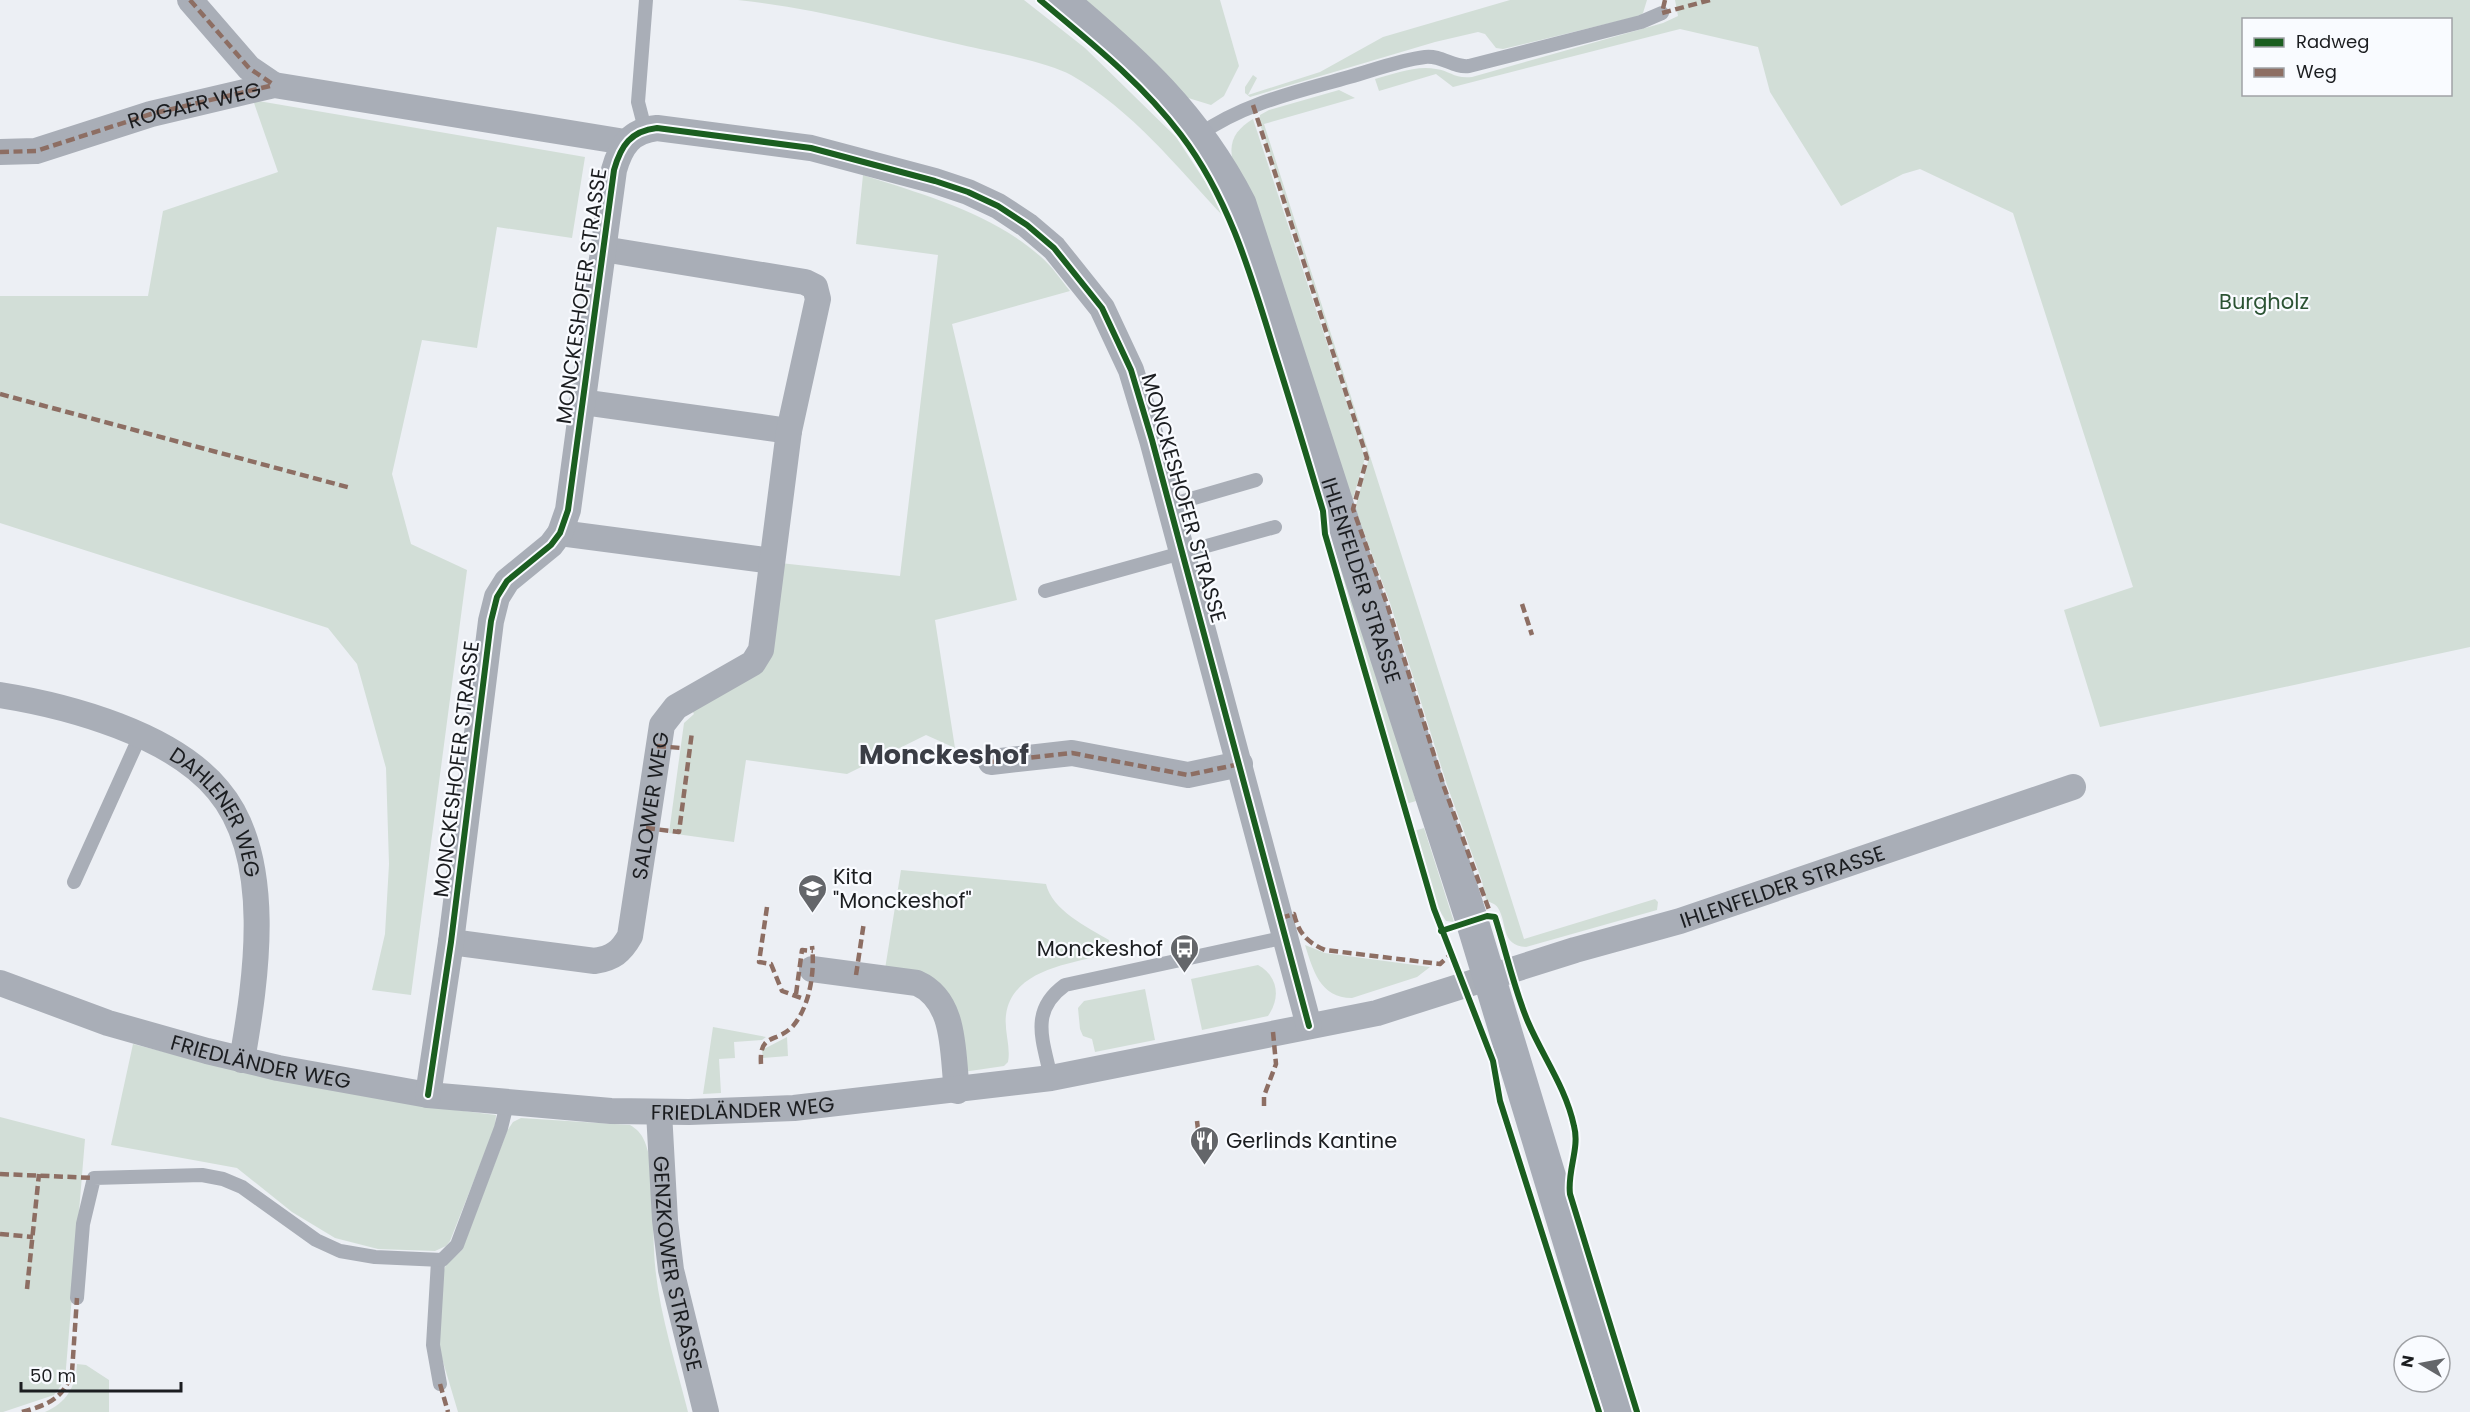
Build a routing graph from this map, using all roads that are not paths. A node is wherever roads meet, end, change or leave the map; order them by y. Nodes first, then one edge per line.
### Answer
1 (190, 0) edge
2 (646, 0) edge
3 (1060, 0) edge
4 (1662, 13) dead end
5 (274, 85) junction
6 (1199, 135) junction
7 (635, 136) junction
8 (0, 152) edge
9 (603, 249) junction
10 (816, 287) joint
11 (582, 402) junction
12 (789, 431) junction
13 (1256, 480) dead end
14 (1170, 505) junction
15 (1275, 527) dead end
16 (561, 533) junction
17 (1183, 554) junction
18 (772, 561) junction
19 (1045, 591) dead end
20 (0, 695) edge
21 (140, 736) junction
22 (991, 762) dead end
23 (1240, 764) junction
24 (2073, 787) dead end
25 (74, 882) dead end
26 (1286, 937) junction
27 (451, 942) junction
28 (812, 969) dead end
29 (1489, 979) junction
30 (0, 983) edge
31 (1309, 1026) junction
32 (242, 1059) junction
33 (1052, 1078) junction
34 (957, 1091) junction
35 (428, 1095) junction
36 (507, 1104) junction
37 (659, 1112) junction
38 (438, 1261) junction
39 (77, 1298) dead end
40 (440, 1384) dead end
41 (706, 1412) edge
42 (1621, 1412) edge

1 - 5 street, ROGAER WEG
2 - 7 lane
3 - 6 main road, IHLENFELDER STRASSE
4 - 6 lane
5 - 7 street, MONCKESHOFER STRASSE
5 - 8 street, ROGAER WEG
6 - 29 main road, IHLENFELDER STRASSE
7 - 9 street, MONCKESHOFER STRASSE
7 - 14 street, MONCKESHOFER STRASSE
9 - 10 street, MONCKESHOFER STRASSE
9 - 11 street, MONCKESHOFER STRASSE
10 - 12 street, SALOWER WEG
11 - 12 street, MONCKESHOFER STRASSE
11 - 16 street, MONCKESHOFER STRASSE
12 - 18 street, SALOWER WEG
13 - 14 lane
14 - 17 street, MONCKESHOFER STRASSE
15 - 17 lane
16 - 18 street
16 - 27 street, MONCKESHOFER STRASSE
17 - 19 lane
17 - 23 street, MONCKESHOFER STRASSE
18 - 27 street, SALOWER WEG
20 - 21 street, DAHLENER WEG
21 - 25 lane
21 - 32 street, DAHLENER WEG
22 - 23 street
23 - 26 street, MONCKESHOFER STRASSE
24 - 29 street, IHLENFELDER STRASSE
26 - 31 street, MONCKESHOFER STRASSE
26 - 33 lane
27 - 35 street, MONCKESHOFER STRASSE
28 - 34 street
29 - 31 street, FRIEDLÄNDER WEG
29 - 42 main road, IHLENFELDER STRASSE
30 - 32 street, FRIEDLÄNDER WEG
31 - 33 street, FRIEDLÄNDER WEG
32 - 35 street, FRIEDLÄNDER WEG
33 - 34 street, FRIEDLÄNDER WEG
34 - 37 street, FRIEDLÄNDER WEG
35 - 36 street, FRIEDLÄNDER WEG
36 - 37 street, FRIEDLÄNDER WEG
36 - 38 lane
37 - 41 street, GENZKOWER STRASSE
38 - 39 lane
38 - 40 lane

